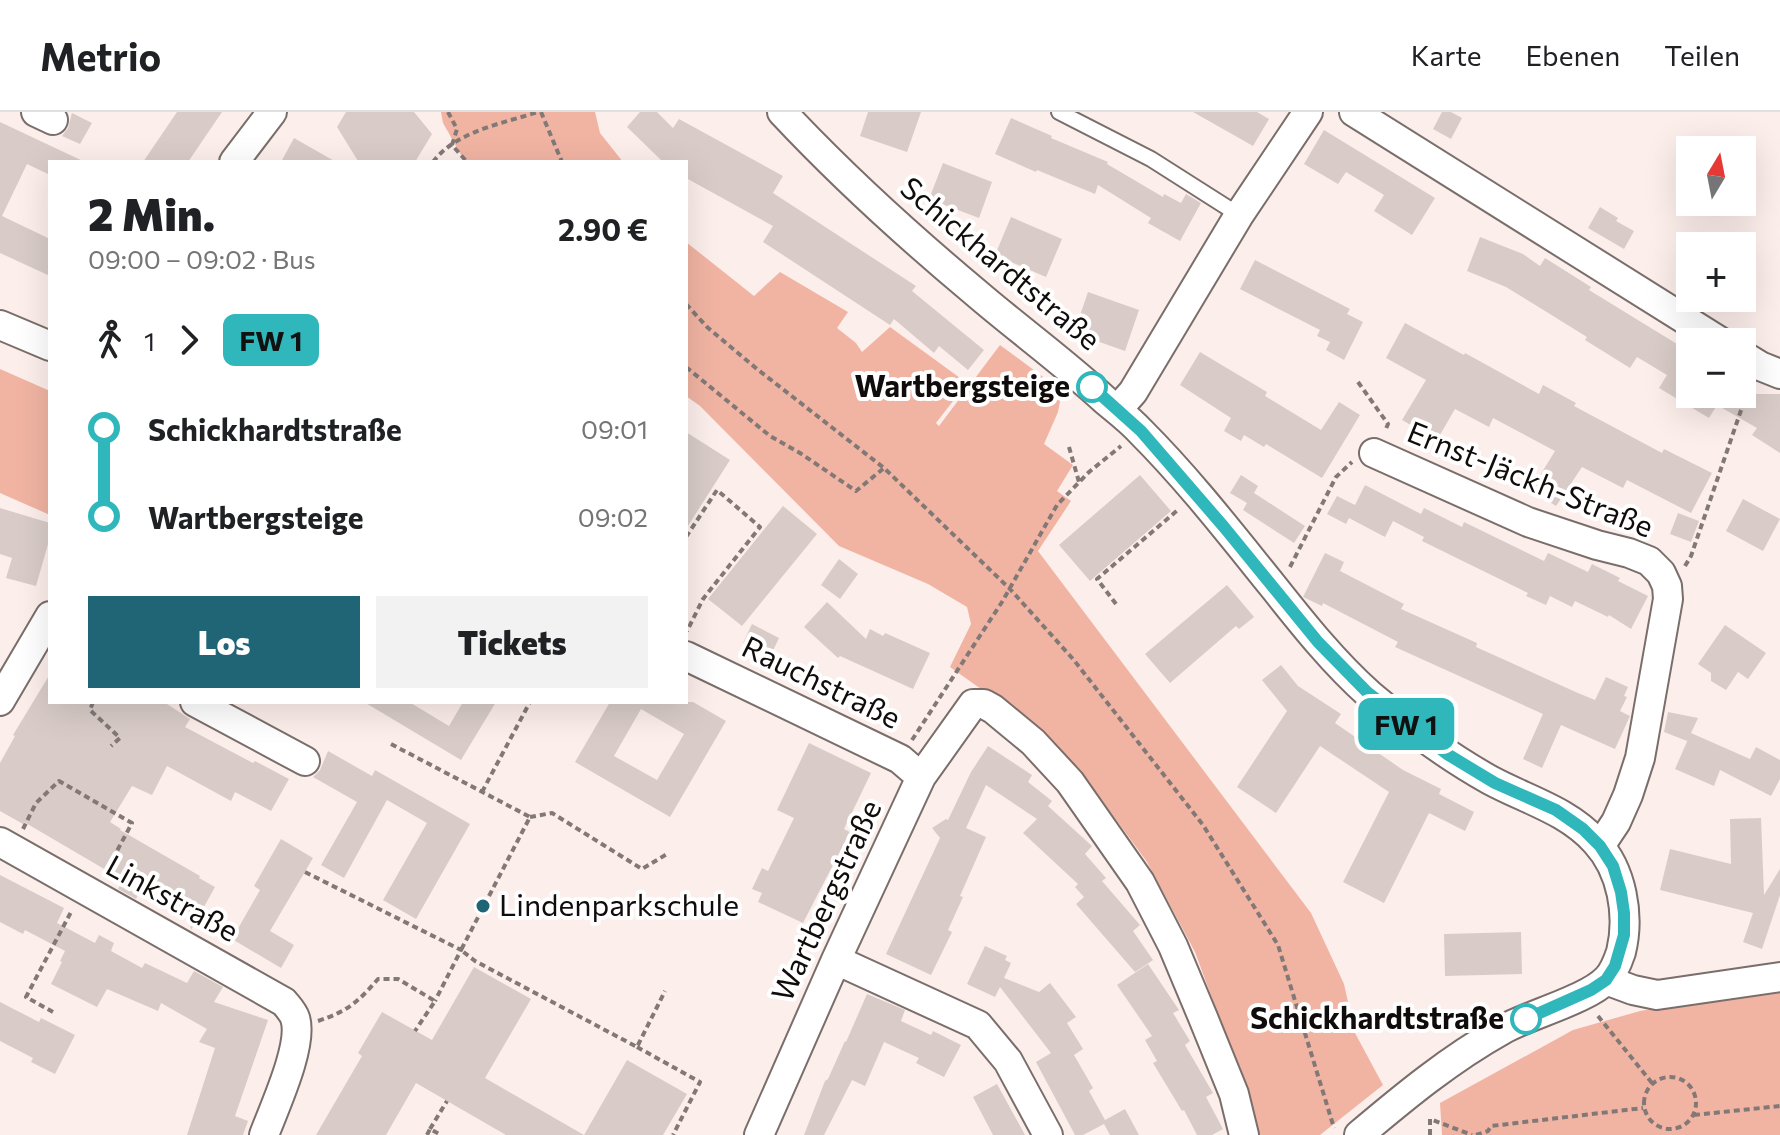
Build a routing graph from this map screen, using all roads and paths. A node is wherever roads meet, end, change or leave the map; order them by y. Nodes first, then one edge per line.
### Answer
1 (272, 112) edge
2 (448, 112) edge
3 (540, 112) edge
4 (782, 112) edge
5 (1059, 112) edge
6 (1308, 112) edge
7 (1354, 112) edge
8 (452, 145) junction
9 (236, 160) edge
10 (435, 160) edge
11 (465, 160) edge
12 (561, 160) edge
13 (1239, 215) junction
14 (688, 306) edge
15 (0, 325) edge
16 (1699, 328) edge
17 (48, 345) edge
18 (1756, 364) edge
19 (688, 369) edge
20 (1780, 374) edge
21 (1358, 382) dead end
22 (1741, 408) edge
23 (1117, 410) junction
24 (1141, 431) junction
25 (1069, 447) dead end
26 (1374, 453) junction
27 (884, 468) junction
28 (1079, 482) junction
29 (1197, 495) junction
30 (688, 534) edge
31 (1691, 556) dead end
32 (1293, 563) dead end
33 (1010, 589) junction
34 (1116, 604) dead end
35 (48, 621) edge
36 (688, 629) edge
37 (688, 657) edge
38 (0, 701) edge
39 (92, 704) edge
40 (199, 704) edge
41 (529, 704) edge
42 (391, 744) dead end
43 (111, 746) dead end
44 (900, 759) junction
45 (305, 761) dead end
46 (921, 777) junction
47 (482, 792) junction
48 (530, 817) junction
49 (7, 846) edge
50 (1600, 846) junction
51 (667, 854) dead end
52 (305, 872) dead end
53 (89, 891) junction
54 (461, 950) junction
55 (836, 960) junction
56 (1780, 977) edge
57 (1606, 980) junction
58 (665, 991) dead end
59 (1581, 995) junction
60 (435, 1001) junction
61 (53, 1012) dead end
62 (297, 1028) junction
63 (415, 1031) dead end
64 (637, 1047) junction
65 (1652, 1083) junction
66 (447, 1101) dead end
67 (1780, 1106) edge
68 (1643, 1108) junction
69 (1694, 1115) junction
70 (430, 1129) junction
71 (1367, 1133) edge
72 (264, 1135) edge
73 (427, 1135) edge
74 (441, 1135) edge
75 (673, 1135) edge
76 (759, 1135) edge
77 (1048, 1135) edge
78 (1244, 1135) edge
79 (1336, 1135) edge
80 (1430, 1135) edge
81 (1474, 1135) edge

1 - 9 street
2 - 8 path
3 - 8 path
3 - 12 path
4 - 23 street, Schickhardtstraße
5 - 13 lane
6 - 13 street
7 - 16 street
8 - 10 path
8 - 11 path
13 - 23 street
14 - 27 path
15 - 17 street
18 - 20 street
19 - 27 path
21 - 26 path
22 - 31 path
23 - 24 street, Schickhardtstraße
24 - 28 path
24 - 29 street, Schickhardtstraße
25 - 28 path
26 - 32 path
26 - 50 street, Ernst-Jäckh-Straße
27 - 33 path
28 - 33 path
29 - 34 path
29 - 50 street, Schickhardtstraße
30 - 36 path
33 - 44 path
33 - 79 path
35 - 38 street
37 - 44 street, Rauchstraße
39 - 43 path
40 - 45 street
41 - 47 path
42 - 47 path
44 - 46 street, Rauchstraße
46 - 55 street, Wartbergstraße
46 - 78 street, Wartbergstraße
47 - 48 path
48 - 51 path
48 - 54 path
49 - 53 street, Linkstraße
49 - 53 path
50 - 57 street, Schickhardtstraße
52 - 54 path
53 - 61 path
53 - 62 street, Linkstraße
54 - 60 path
54 - 64 path
55 - 76 street, Wartbergstraße
55 - 77 street
56 - 57 street
57 - 59 street
58 - 64 path
59 - 65 path
59 - 71 street
60 - 62 path
60 - 63 path
62 - 72 street
64 - 75 path
65 - 68 path
65 - 69 path
66 - 70 path
67 - 69 path
68 - 69 path
68 - 81 path
70 - 73 path
70 - 74 path
80 - 81 path

